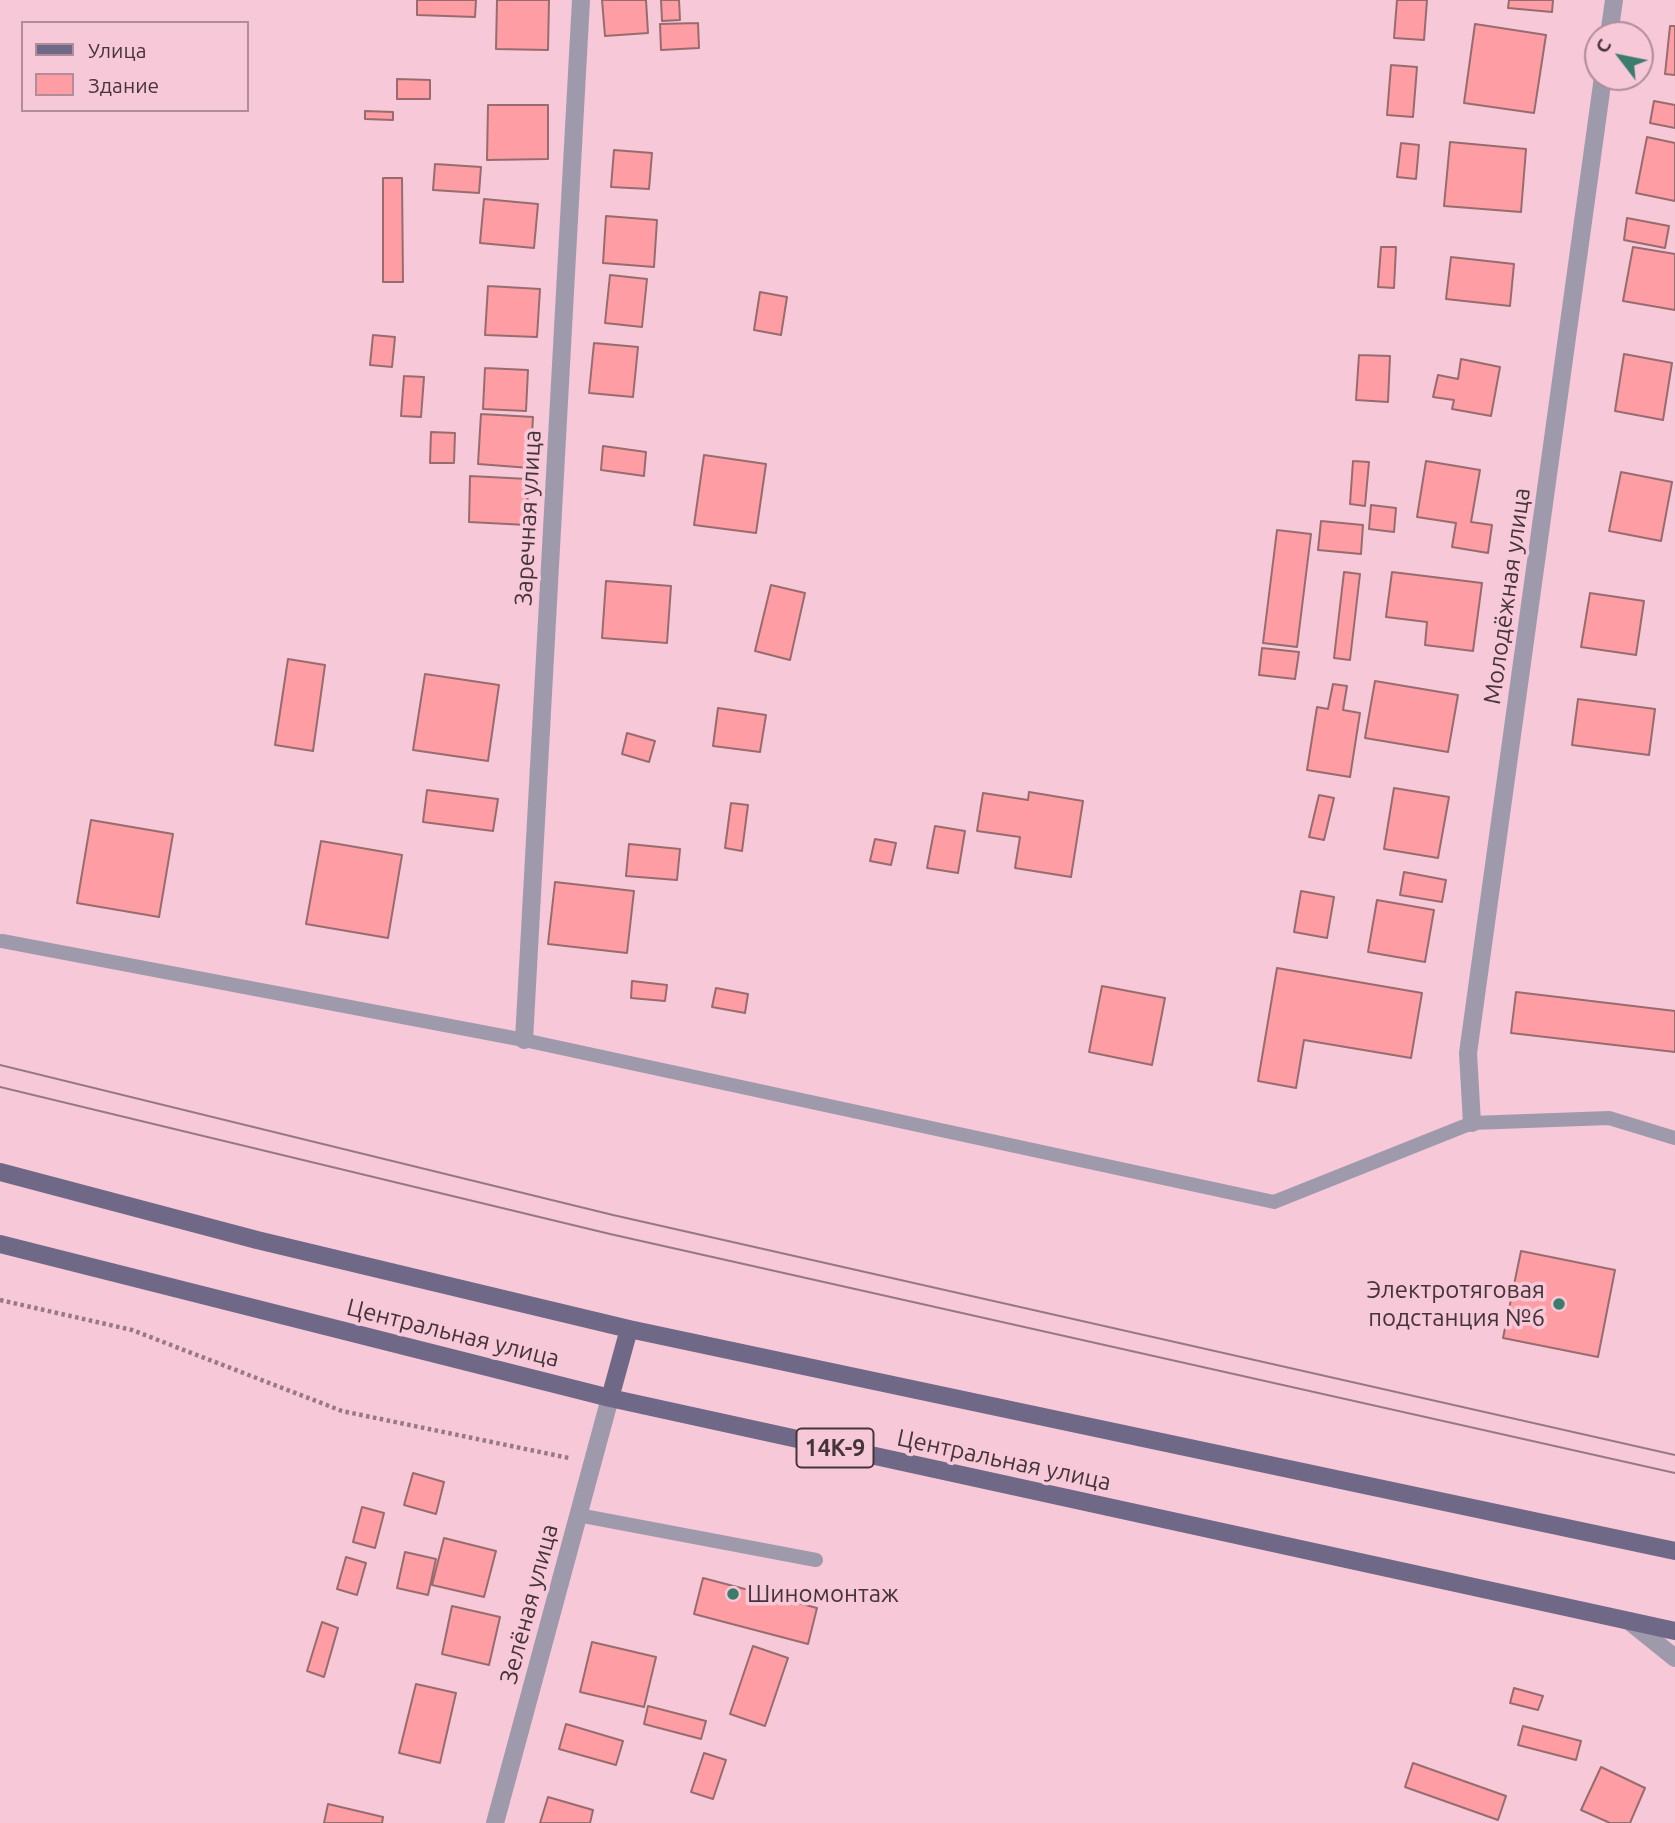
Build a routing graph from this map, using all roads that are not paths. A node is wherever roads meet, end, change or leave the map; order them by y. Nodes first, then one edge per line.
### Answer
1 (581, 0) edge
2 (1614, 0) edge
3 (1611, 21) edge
4 (1601, 91) edge
5 (2, 941) edge
6 (524, 1040) junction
7 (1472, 1123) junction
8 (1675, 1138) edge
9 (0, 1172) edge
10 (0, 1244) edge
11 (629, 1329) junction
12 (610, 1398) junction
13 (578, 1516) junction
14 (1675, 1551) edge
15 (816, 1560) dead end
16 (1629, 1621) junction
17 (1675, 1630) edge
18 (1675, 1658) edge
19 (495, 1823) edge

1 - 6 street, Заречная улица
2 - 3 street
4 - 7 street, Молодёжная улица
5 - 6 lane
6 - 7 lane
7 - 8 lane
9 - 11 main road, Центральная улица
10 - 12 main road, Центральная улица / 14К-9
11 - 12 main road
11 - 14 main road, Центральная улица
12 - 13 street, Зелёная улица
12 - 16 main road, Центральная улица / 14К-9
13 - 15 lane
13 - 19 street, Зелёная улица
16 - 17 main road, Центральная улица / 14К-9
16 - 18 street

